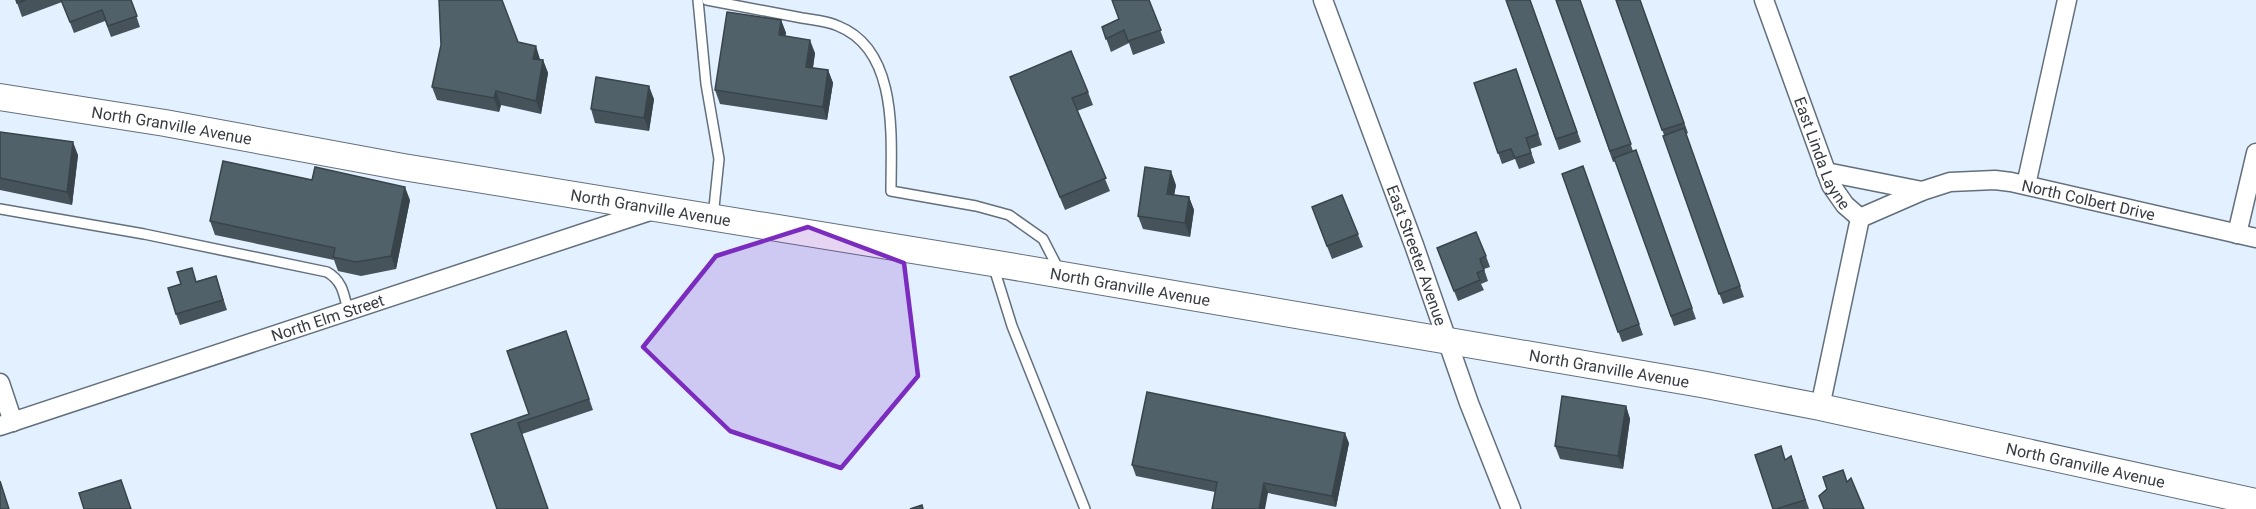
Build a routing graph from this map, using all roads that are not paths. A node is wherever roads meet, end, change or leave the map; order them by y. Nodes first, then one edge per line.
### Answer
1 (698, 0) edge
2 (707, 0) edge
3 (1323, 0) edge
4 (1764, 0) edge
5 (2067, 0) edge
6 (0, 97) edge
7 (2256, 153) edge
8 (1826, 172) junction
9 (2026, 185) junction
10 (1922, 191) junction
11 (0, 209) edge
12 (655, 209) junction
13 (713, 217) junction
14 (1860, 218) junction
15 (2237, 234) junction
16 (2256, 238) edge
17 (992, 263) junction
18 (1061, 275) junction
19 (348, 311) junction
20 (1446, 341) junction
21 (0, 383) edge
22 (1820, 407) junction
23 (6, 424) edge
24 (2256, 502) edge
25 (1085, 509) edge
26 (1511, 509) edge

1 - 13 lane
2 - 18 lane
3 - 20 street, East Streeter Avenue
4 - 8 street, East Linda Layne
5 - 9 street
6 - 12 main road, North Granville Avenue
7 - 15 street
8 - 10 street, North Colbert Drive
8 - 14 street, East Linda Layne
9 - 10 street, North Colbert Drive
9 - 15 street, North Colbert Drive
10 - 14 street, North Colbert Drive
11 - 19 lane
12 - 13 main road, North Granville Avenue
12 - 19 street, North Elm Street
13 - 17 main road, North Granville Avenue
14 - 22 street, East Linda Layne
15 - 16 street, North Colbert Drive
17 - 18 main road, North Granville Avenue
17 - 25 lane
18 - 20 main road, North Granville Avenue
19 - 23 street, North Elm Street
20 - 22 main road, North Granville Avenue
20 - 26 street, East Streeter Avenue
21 - 23 street
22 - 24 main road, North Granville Avenue

